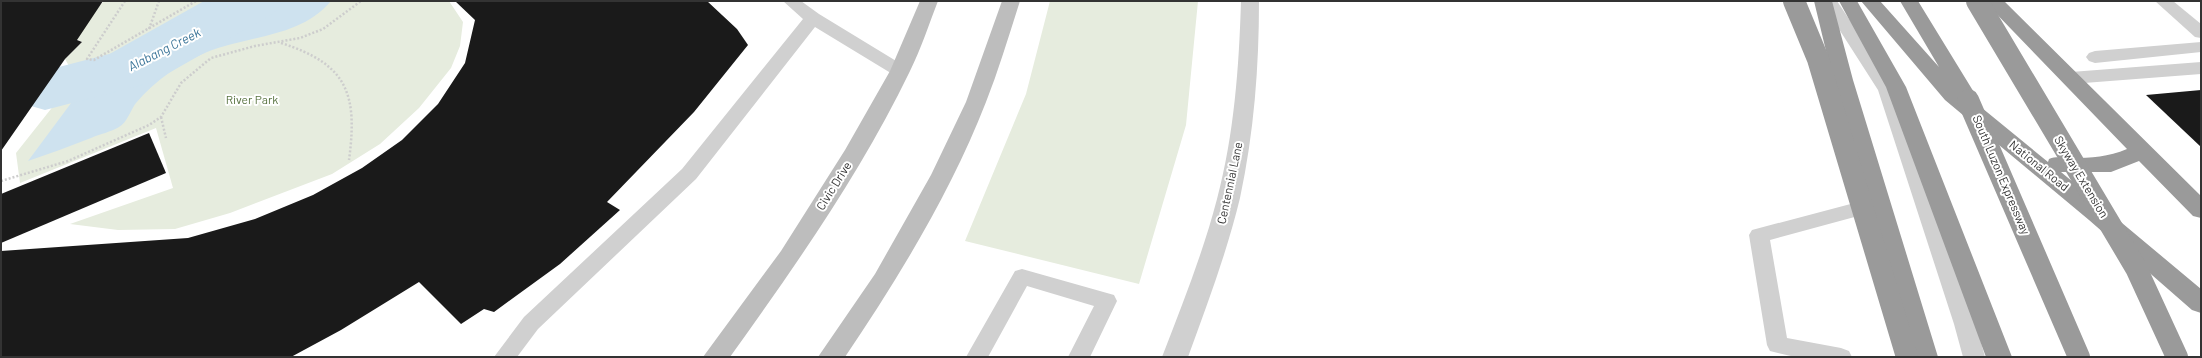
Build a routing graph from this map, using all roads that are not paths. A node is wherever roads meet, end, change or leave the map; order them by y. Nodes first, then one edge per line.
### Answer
1 (791, 1) edge
2 (929, 1) edge
3 (1011, 1) edge
4 (1250, 1) edge
5 (1794, 1) edge
6 (1823, 1) edge
7 (1829, 1) edge
8 (1848, 1) edge
9 (1870, 1) edge
10 (1909, 1) edge
11 (1977, 1) edge
12 (1993, 1) edge
13 (2163, 1) edge
14 (813, 18) junction
15 (2201, 33) edge
16 (2201, 47) edge
17 (2095, 57) dead end
18 (2201, 68) edge
19 (900, 71) junction
20 (2071, 78) junction
21 (2142, 151) junction
22 (2031, 159) junction
23 (1880, 203) junction
24 (2201, 210) edge
25 (2201, 303) edge
26 (504, 357) edge
27 (716, 357) edge
28 (831, 357) edge
29 (977, 357) edge
30 (1079, 357) edge
31 (1175, 357) edge
32 (1841, 357) edge
33 (1907, 357) edge
34 (1925, 357) edge
35 (1974, 357) edge
36 (1998, 357) edge
37 (2079, 357) edge
38 (2177, 357) edge

1 - 14 lane
2 - 19 main road, Civic Drive
3 - 28 main road
4 - 31 street, Centennial Lane
5 - 33 highway, bridge
6 - 23 highway
7 - 35 lane
8 - 36 highway
9 - 22 highway, National Road
10 - 37 highway, South Luzon Expressway, bridge
11 - 38 highway, Skyway Extension, bridge
12 - 20 highway
13 - 15 lane
14 - 19 lane
14 - 26 lane
16 - 17 lane
18 - 20 lane
19 - 27 main road, Civic Drive
20 - 21 highway
21 - 22 highway
21 - 24 highway
22 - 25 highway, National Road
23 - 32 lane
23 - 34 highway
29 - 30 lane

